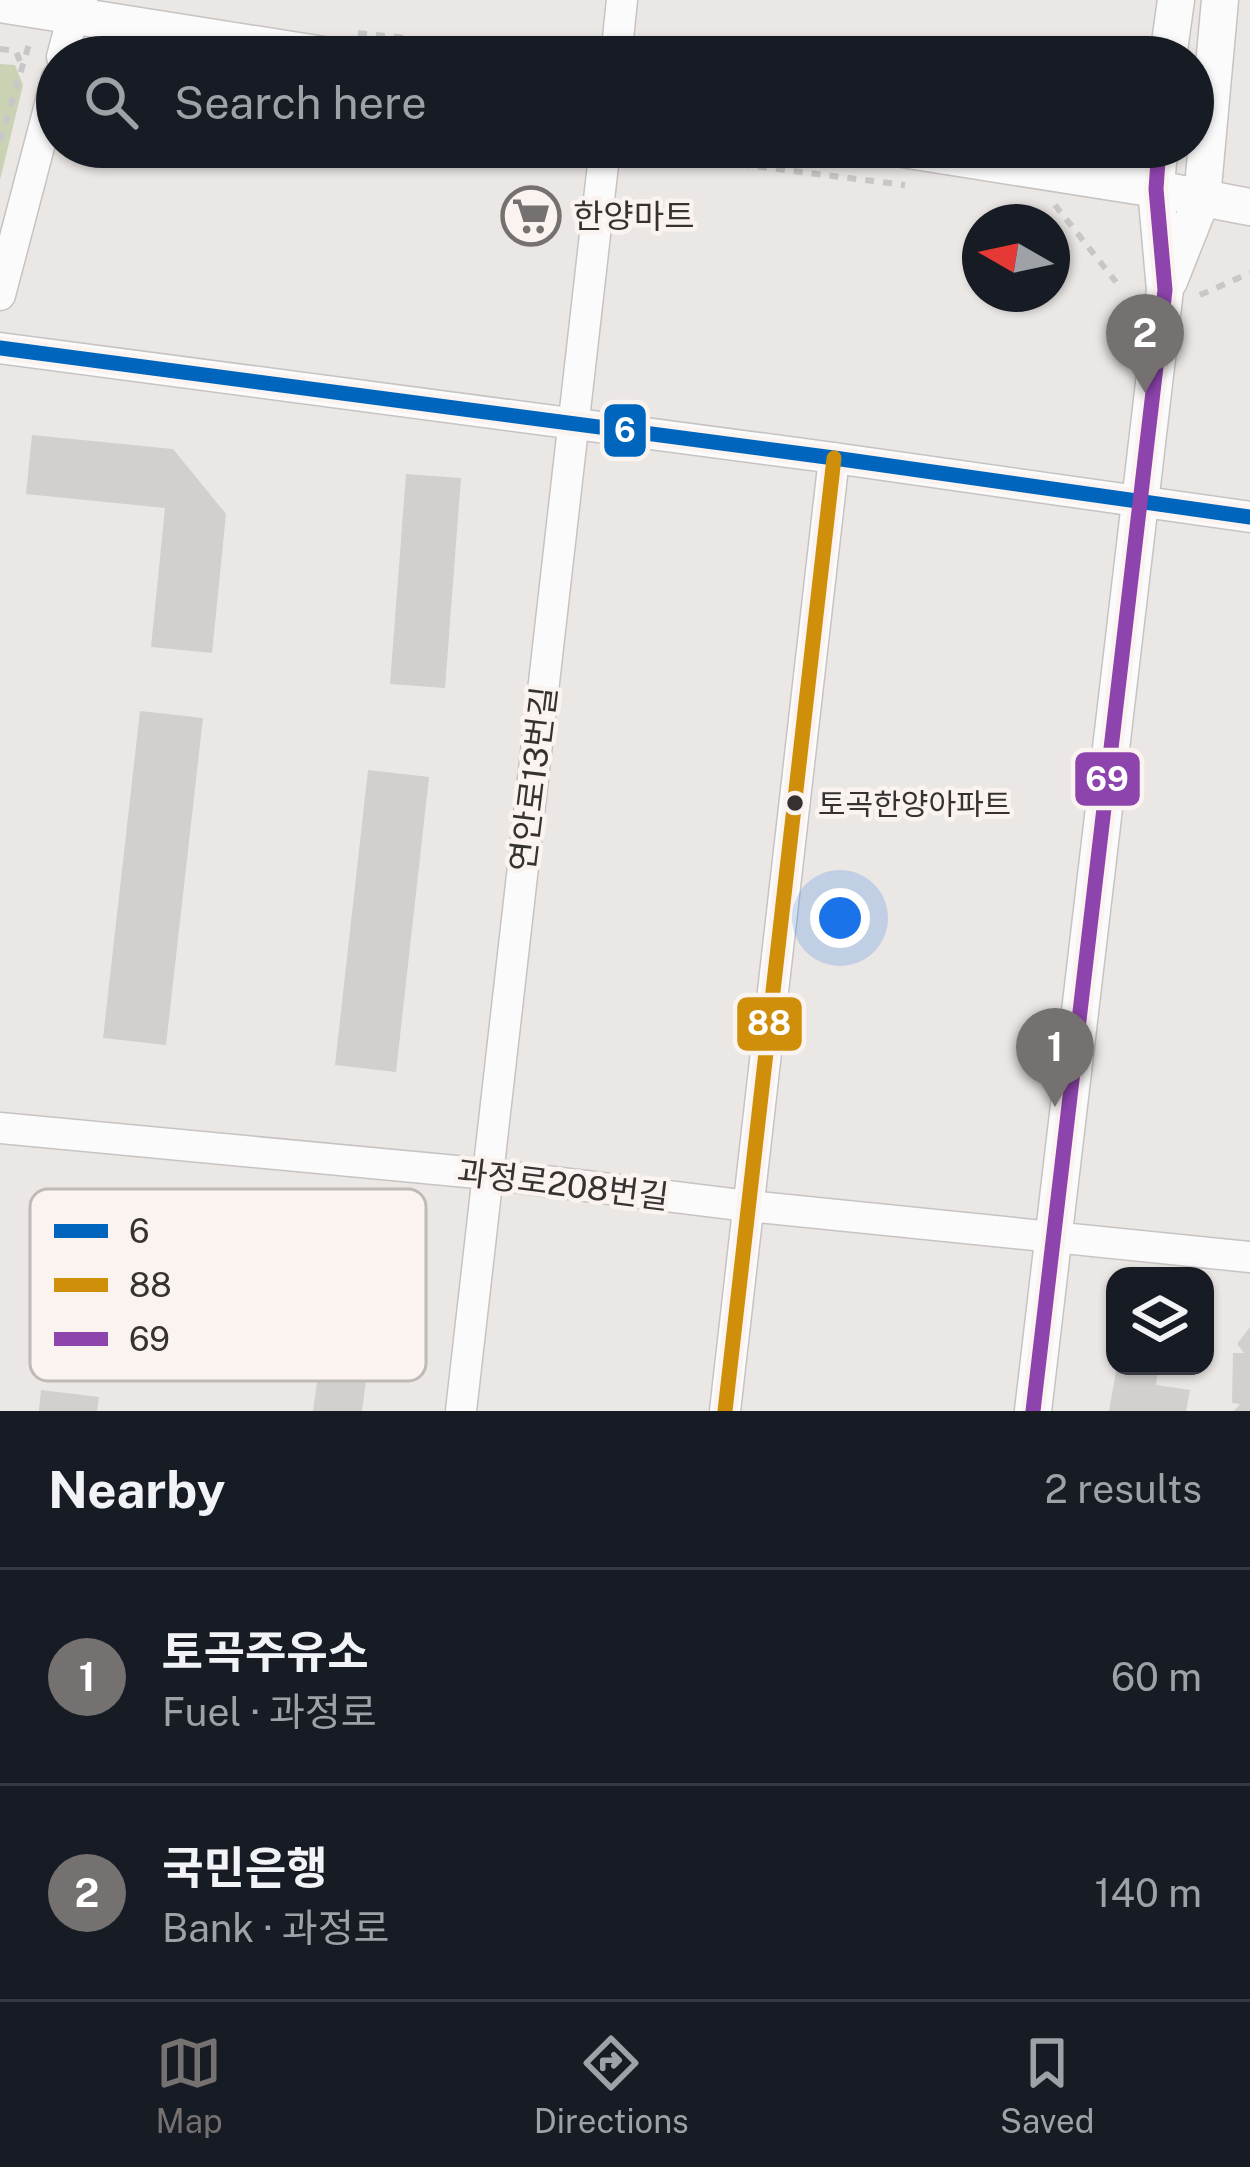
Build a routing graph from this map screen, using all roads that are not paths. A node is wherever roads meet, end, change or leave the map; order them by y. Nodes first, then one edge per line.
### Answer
1 (622, 0) edge
2 (1176, 0) edge
3 (1220, 0) edge
4 (45, 8) edge
5 (211, 36) edge
6 (618, 36) edge
7 (1171, 36) edge
8 (1214, 66) edge
9 (36, 158) edge
10 (615, 168) edge
11 (1023, 168) edge
12 (1158, 168) edge
13 (1205, 168) edge
14 (1156, 189) junction
15 (1202, 198) junction
16 (1250, 207) edge
17 (1183, 292) junction
18 (0, 295) edge
19 (0, 348) edge
20 (574, 424) junction
21 (834, 458) junction
22 (1140, 501) junction
23 (1250, 517) edge
24 (0, 1128) edge
25 (488, 1174) junction
26 (748, 1206) junction
27 (1053, 1238) junction
28 (1250, 1257) edge
29 (461, 1411) edge
30 (725, 1411) edge
31 (1033, 1411) edge

1 - 6 street
2 - 7 main road
3 - 8 main road
4 - 5 main road
9 - 18 street
10 - 20 street, 연안로13번길
11 - 14 main road
12 - 14 main road
13 - 15 main road
14 - 15 main road
14 - 17 main road
15 - 16 main road
15 - 17 main road
17 - 22 main road
19 - 20 street
20 - 21 street
20 - 25 street, 연안로13번길
21 - 22 street
21 - 26 street
22 - 23 street
22 - 27 main road
24 - 25 street, 과정로208번길
25 - 26 street, 과정로208번길
25 - 29 street, 연안로13번길
26 - 27 street, 과정로208번길
26 - 30 street
27 - 28 street, 과정로208번길
27 - 31 main road

